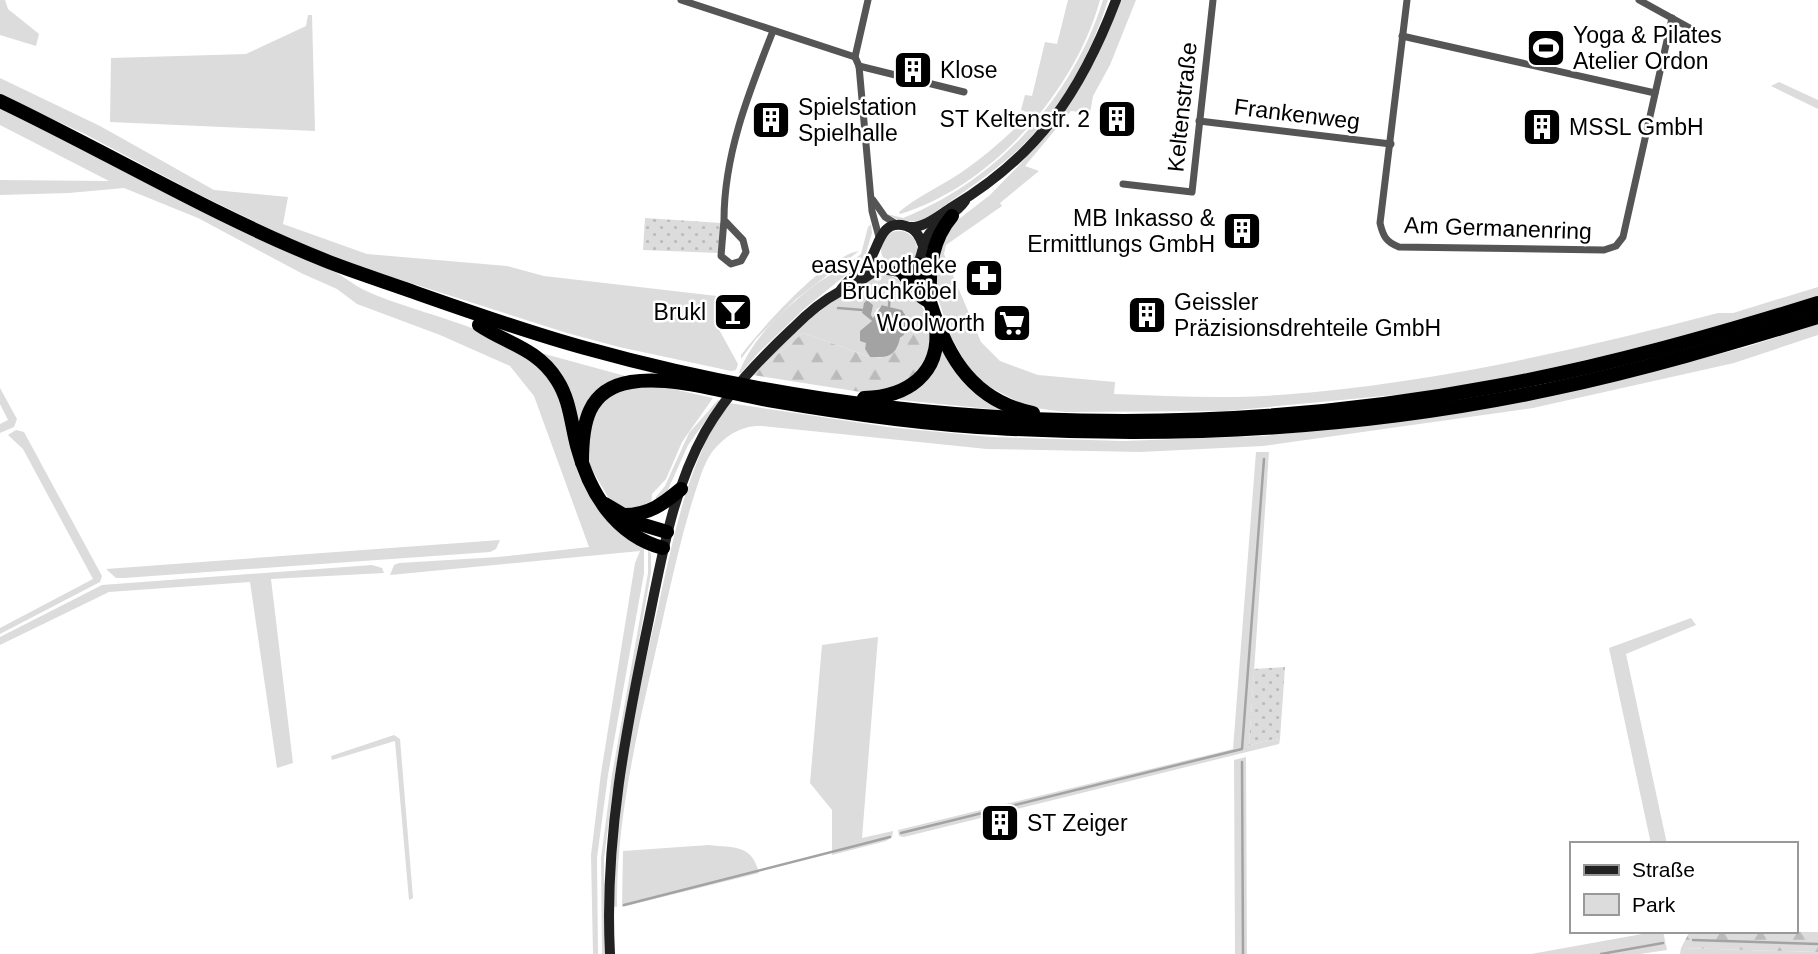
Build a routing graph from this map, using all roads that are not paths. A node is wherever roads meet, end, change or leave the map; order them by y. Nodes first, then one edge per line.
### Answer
1 (681, 0) edge
2 (868, 0) edge
3 (1116, 0) edge
4 (1213, 0) edge
5 (1407, 0) edge
6 (1639, 0) edge
7 (1672, 18) junction
8 (773, 31) junction
9 (1697, 32) dead end
10 (1402, 37) junction
11 (855, 57) junction
12 (859, 66) junction
13 (964, 92) dead end
14 (1655, 93) junction
15 (0, 101) edge
16 (1199, 121) junction
17 (1391, 144) junction
18 (1124, 184) dead end
19 (871, 197) junction
20 (965, 201) junction
21 (952, 216) junction
22 (724, 220) junction
23 (904, 226) junction
24 (878, 241) junction
25 (923, 246) junction
26 (330, 263) junction
27 (917, 264) junction
28 (896, 271) junction
29 (840, 291) junction
30 (1818, 303) edge
31 (931, 308) junction
32 (1818, 317) edge
33 (479, 325) junction
34 (697, 381) junction
35 (765, 394) junction
36 (839, 401) junction
37 (1062, 418) junction
38 (582, 462) junction
39 (681, 489) junction
40 (600, 499) junction
41 (624, 515) junction
42 (667, 532) junction
43 (663, 548) junction
44 (610, 954) edge

1 - 8 street
2 - 11 street
3 - 20 main road
4 - 16 street, Keltenstraße
5 - 10 street, Am Germanenring
6 - 7 street
7 - 9 street
7 - 14 street, Am Germanenring
8 - 11 street
8 - 22 street
10 - 14 street
10 - 17 street, Am Germanenring
11 - 12 street
12 - 13 street
12 - 19 street
14 - 17 street, Am Germanenring
15 - 26 highway
16 - 17 street, Frankenweg
16 - 18 street, Keltenstraße
19 - 23 street
19 - 24 street
20 - 21 main road
20 - 23 main road
21 - 25 main road
21 - 31 highway
22 - 22 street
23 - 24 main road
23 - 25 main road
24 - 28 main road
24 - 29 main road
25 - 27 main road
26 - 33 highway
26 - 34 highway
27 - 28 main road
27 - 31 highway
28 - 29 main road
28 - 31 highway
29 - 39 main road
30 - 37 highway
31 - 36 highway
31 - 37 highway
32 - 35 highway
33 - 34 highway
33 - 38 highway
34 - 35 highway
34 - 38 highway
35 - 36 highway
36 - 37 highway
38 - 40 highway
39 - 41 highway
39 - 42 main road
40 - 41 highway
40 - 43 highway
41 - 42 highway
42 - 43 main road
43 - 44 main road

